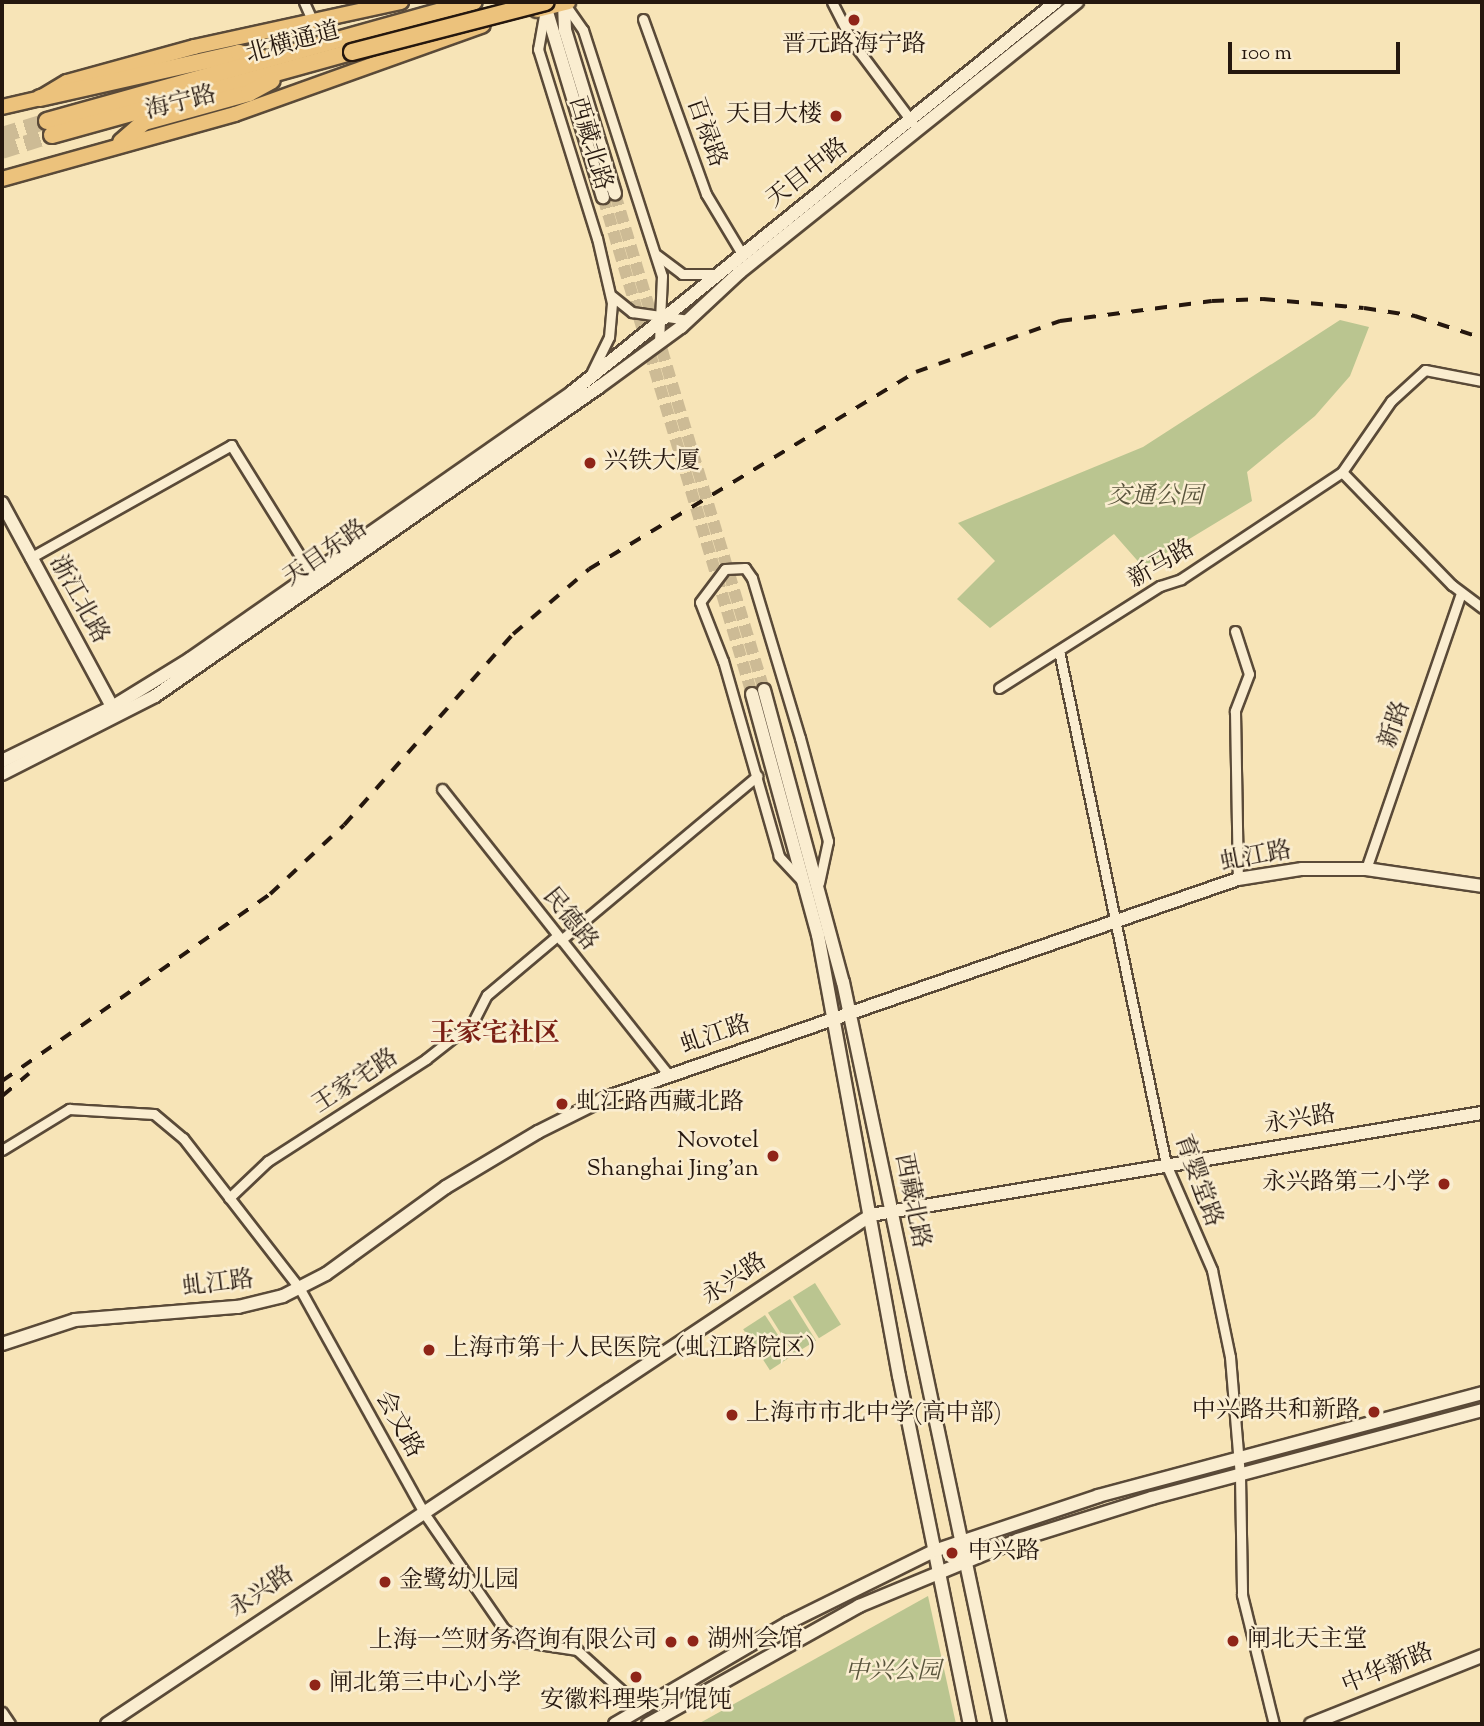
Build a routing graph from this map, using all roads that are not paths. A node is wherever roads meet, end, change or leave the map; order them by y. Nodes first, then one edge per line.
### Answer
1 (304, 2) edge
2 (401, 2) edge
3 (474, 2) edge
4 (565, 2) edge
5 (832, 2) edge
6 (1056, 2) edge
7 (1077, 2) edge
8 (545, 4) edge
9 (643, 19) dead end
10 (313, 22) junction
11 (350, 44) junction
12 (264, 58) junction
13 (298, 66) junction
14 (40, 98) junction
15 (2, 107) edge
16 (914, 125) junction
17 (121, 142) junction
18 (2, 179) edge
19 (653, 251) junction
20 (742, 254) junction
21 (717, 274) junction
22 (610, 291) junction
23 (664, 293) junction
24 (639, 314) junction
25 (662, 317) junction
26 (688, 320) junction
27 (659, 342) junction
28 (587, 381) junction
29 (1482, 381) edge
30 (1342, 472) junction
31 (2, 503) edge
32 (30, 558) junction
33 (312, 575) junction
34 (1461, 593) junction
35 (1482, 608) edge
36 (1235, 631) dead end
37 (1059, 651) junction
38 (999, 688) dead end
39 (758, 692) tunnel mouth
40 (115, 712) junction
41 (2, 761) edge
42 (2, 774) edge
43 (757, 776) junction
44 (442, 789) dead end
45 (1366, 869) junction
46 (1238, 879) junction
47 (813, 885) junction
48 (1482, 887) edge
49 (1116, 921) junction
50 (559, 938) junction
51 (850, 1014) junction
52 (833, 1019) junction
53 (667, 1074) junction
54 (1482, 1113) edge
55 (2, 1150) edge
56 (1166, 1164) junction
57 (229, 1198) junction
58 (890, 1209) junction
59 (871, 1215) junction
60 (300, 1289) junction
61 (2, 1344) edge
62 (1482, 1393) edge
63 (1482, 1410) edge
64 (1239, 1459) junction
65 (1240, 1476) junction
66 (424, 1513) junction
67 (959, 1541) junction
68 (934, 1550) junction
69 (963, 1561) junction
70 (938, 1570) junction
71 (1482, 1656) edge
72 (641, 1708) junction
73 (2, 1712) edge
74 (10, 1724) edge
75 (107, 1724) edge
76 (615, 1724) edge
77 (648, 1724) edge
78 (971, 1724) edge
79 (1000, 1724) edge
80 (1274, 1724) edge
81 (1311, 1724) edge

1 - 10 street
2 - 10 main road, 海宁路
3 - 11 highway, 北横通道
4 - 8 main road, 海宁路
4 - 8 main road, 西藏北路
4 - 19 street, 西藏北路
5 - 16 street
6 - 16 main road, 天目中路
7 - 16 main road, 天目中路
8 - 11 highway, 北横通道, bridge
8 - 17 main road, 海宁路
8 - 22 street, 西藏北路
9 - 20 street, 百禄路
10 - 14 main road, 海宁路
11 - 12 highway, 北横通道
11 - 13 highway, 北横通道
12 - 13 highway, 北横通道
12 - 14 highway
13 - 17 highway
14 - 15 main road, 海宁路
16 - 20 main road, 天目中路
16 - 26 main road, 天目中路
17 - 18 main road, 海宁路
19 - 21 street
19 - 23 street, 西藏北路
20 - 21 main road, 天目中路
21 - 25 main road, 天目中路
22 - 24 street
22 - 28 street, 西藏北路
23 - 24 street
23 - 25 street, 西藏北路
24 - 25 street
25 - 26 street
25 - 27 street, 西藏北路
25 - 28 main road, 天目中路
26 - 27 main road, 天目中路
27 - 40 main road, 天目东路
28 - 33 main road, 天目东路
29 - 30 street
30 - 34 street
30 - 37 street, 新马路
31 - 32 main road, 浙江北路
32 - 33 street
32 - 40 main road, 浙江北路
33 - 40 main road, 天目东路
34 - 35 street
34 - 45 street, 新路
36 - 46 street
37 - 38 street, 新马路
37 - 49 street, 育婴堂路
39 - 47 main road, 西藏北路
40 - 41 main road, 天目东路
40 - 42 main road, 天目东路
43 - 47 street
43 - 47 street
43 - 50 street, 王家宅路
44 - 50 street, 民德路
45 - 46 main road, 虬江路
45 - 48 main road, 虬江路
46 - 49 main road, 虬江路
47 - 51 main road, 西藏北路
47 - 52 main road, 西藏北路
49 - 51 main road, 虬江路
49 - 56 street, 育婴堂路
50 - 53 street, 民德路
50 - 57 street, 王家宅路
51 - 52 main road, 虬江路
51 - 58 main road, 西藏北路
52 - 53 main road, 虬江路
52 - 59 main road, 西藏北路
53 - 60 main road, 虬江路
54 - 56 main road, 永兴路
55 - 57 street, 会文路
56 - 58 main road, 永兴路
56 - 64 street, 育婴堂路
57 - 60 street, 会文路
58 - 59 main road, 永兴路
58 - 67 main road, 西藏北路
59 - 66 main road, 永兴路
59 - 68 main road, 西藏北路
60 - 61 main road, 虬江路
60 - 66 street, 会文路
62 - 64 main road
63 - 65 main road
64 - 65 street, 育婴堂路
64 - 67 main road
65 - 69 main road
65 - 80 street, 育婴堂路
66 - 72 street, 会文路
66 - 75 main road, 永兴路
67 - 68 main road
67 - 69 main road, 西藏北路
68 - 70 main road, 西藏北路
68 - 72 main road
69 - 70 main road
69 - 79 main road, 西藏北路
70 - 77 main road
70 - 78 main road, 西藏北路
71 - 81 main road, 中华新路
72 - 76 main road
73 - 74 street

